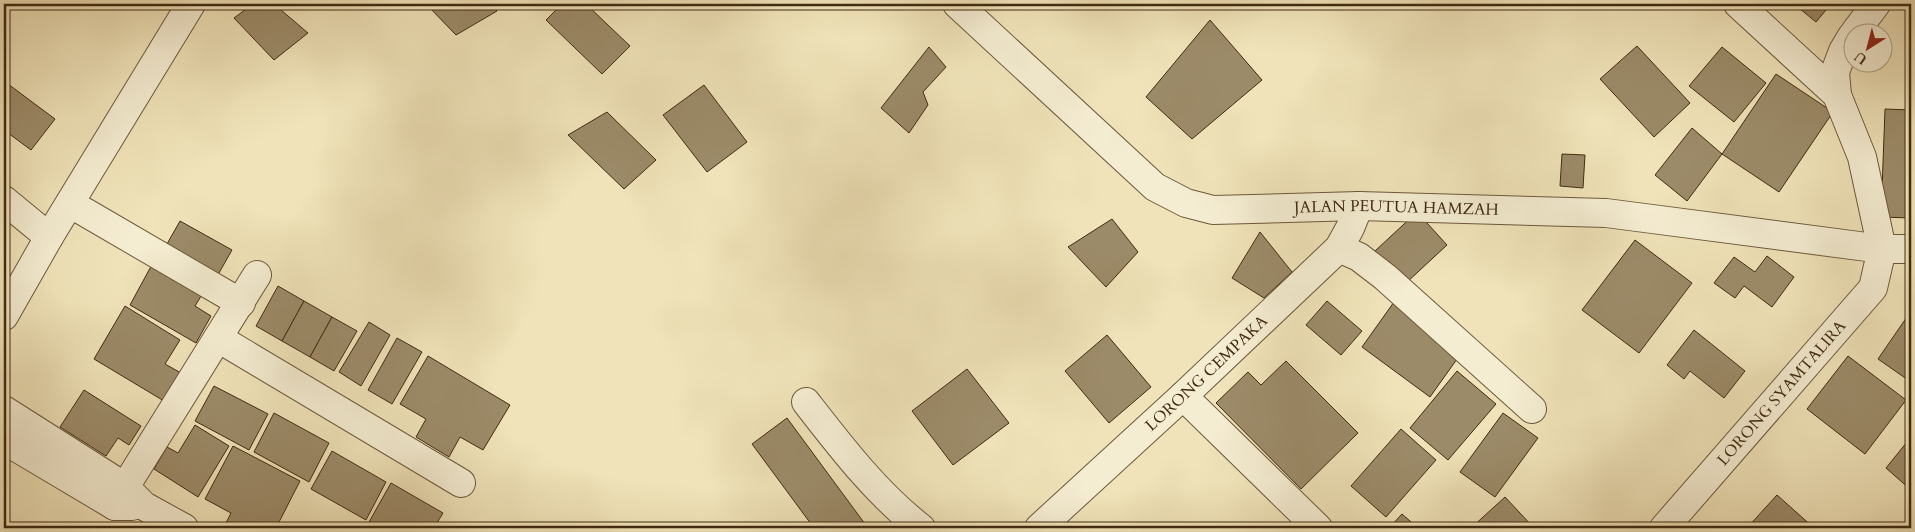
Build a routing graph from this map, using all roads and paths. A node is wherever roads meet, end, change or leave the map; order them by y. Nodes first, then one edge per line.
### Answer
1 (191, 4) edge
2 (957, 4) edge
3 (1738, 4) edge
4 (1876, 4) edge
5 (1862, 22) edge
6 (1842, 54) edge
7 (1837, 95) junction
8 (4, 200) edge
9 (71, 204) junction
10 (1359, 206) junction
11 (49, 237) junction
12 (1339, 248) junction
13 (1911, 249) edge
14 (1882, 250) junction
15 (257, 276) dead end
16 (241, 302) junction
17 (4, 316) edge
18 (218, 338) junction
19 (1183, 396) junction
20 (806, 402) dead end
21 (1532, 409) dead end
22 (4, 410) edge
23 (4, 440) edge
24 (461, 483) dead end
25 (128, 500) junction
26 (1675, 524) edge
27 (184, 528) edge
28 (921, 528) edge
29 (1038, 528) edge
30 (1318, 528) edge

1 - 9 street
2 - 10 street, JALAN PEUTUA HAMZAH
3 - 7 street
4 - 5 street
6 - 7 street
7 - 14 street
8 - 11 street
9 - 11 street
9 - 16 street
10 - 12 street, LORONG CEMPAKA
10 - 14 street, JALAN PEUTUA HAMZAH
11 - 17 street
12 - 19 street, LORONG CEMPAKA
12 - 21 street
13 - 14 street, JALAN PEUTUA HAMZAH
14 - 26 street, LORONG SYAMTALIRA
15 - 16 street
16 - 18 street
18 - 24 street
18 - 25 street
19 - 29 street, LORONG CEMPAKA
19 - 30 street
20 - 28 street
22 - 25 street
23 - 25 street
25 - 27 street

